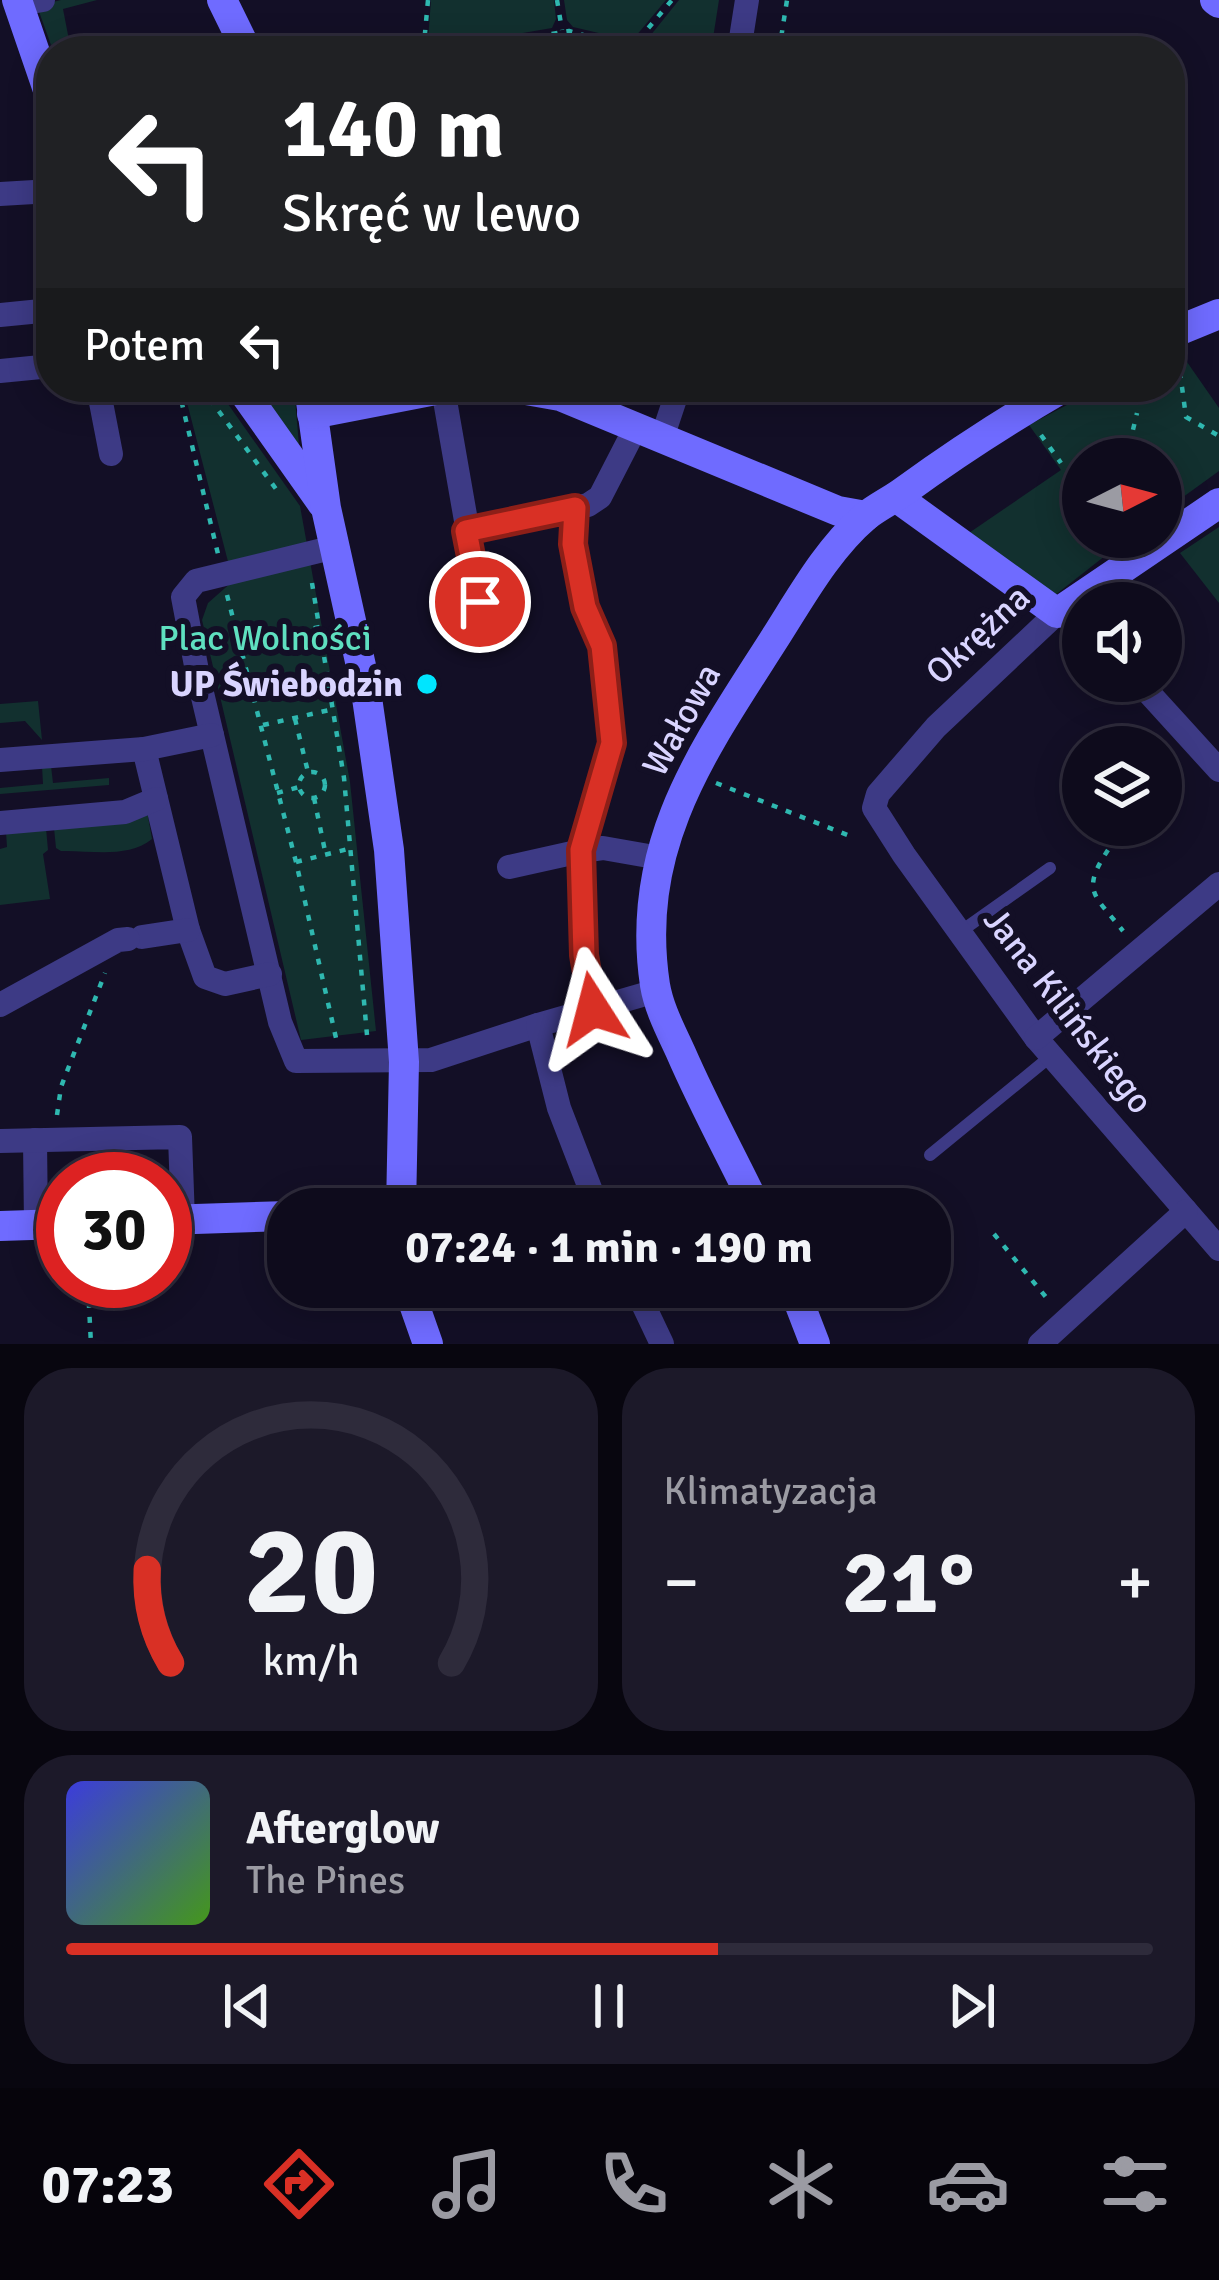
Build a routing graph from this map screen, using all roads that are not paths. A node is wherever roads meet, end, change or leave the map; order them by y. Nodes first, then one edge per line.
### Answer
1 (32, 0) edge
2 (222, 0) edge
3 (747, 0) edge
4 (39, 36) edge
5 (240, 36) edge
6 (742, 36) edge
7 (36, 191) edge
8 (0, 194) edge
9 (36, 311) edge
10 (1219, 314) edge
11 (0, 315) edge
12 (1185, 328) edge
13 (36, 367) edge
14 (0, 370) edge
15 (101, 402) edge
16 (251, 402) edge
17 (310, 402) edge
18 (449, 402) edge
19 (573, 402) edge
20 (669, 402) edge
21 (1038, 402) edge
22 (649, 432) junction
23 (111, 454) dead end
24 (896, 497) junction
25 (1219, 502) edge
26 (326, 508) junction
27 (575, 508) junction
28 (866, 516) junction
29 (466, 531) junction
30 (335, 547) junction
31 (1109, 582) edge
32 (480, 602) dead end
33 (1062, 604) edge
34 (1062, 618) edge
35 (1157, 702) edge
36 (212, 735) junction
37 (144, 749) junction
38 (0, 760) edge
39 (1219, 770) edge
40 (156, 799) junction
41 (874, 808) joint
42 (0, 823) edge
43 (581, 850) junction
44 (660, 858) junction
45 (509, 867) dead end
46 (1050, 868) dead end
47 (1219, 884) edge
48 (188, 930) junction
49 (960, 932) junction
50 (269, 974) junction
51 (656, 992) junction
52 (0, 1005) edge
53 (593, 1009) junction
54 (538, 1025) junction
55 (1044, 1046) junction
56 (404, 1062) junction
57 (44, 1140) junction
58 (0, 1141) edge
59 (45, 1152) edge
60 (178, 1152) edge
61 (930, 1155) dead end
62 (401, 1188) edge
63 (590, 1188) edge
64 (746, 1188) edge
65 (1186, 1211) junction
66 (267, 1217) edge
67 (192, 1219) edge
68 (36, 1225) edge
69 (0, 1226) edge
70 (1219, 1249) edge
71 (415, 1308) edge
72 (645, 1308) edge
73 (801, 1308) edge
74 (428, 1344) edge
75 (662, 1344) edge
76 (815, 1344) edge
77 (1040, 1344) edge

1 - 4 street
2 - 5 street
3 - 6 street
7 - 8 street
9 - 11 street
10 - 12 street
13 - 14 street
15 - 23 street
16 - 26 street
17 - 26 street
18 - 29 street
19 - 22 street
20 - 22 street
21 - 24 street, Wałowa
22 - 27 street
22 - 28 street
24 - 28 street, Wałowa
24 - 33 street
25 - 31 street, Okrężna
26 - 30 street
27 - 29 street
27 - 43 street
28 - 44 street, Wałowa
29 - 32 street
30 - 36 street
30 - 56 street
34 - 41 street, Okrężna
35 - 39 street
36 - 37 street
36 - 50 street
37 - 38 street
37 - 40 street
40 - 42 street
40 - 48 street
41 - 49 street, Jana Kilińskiego
43 - 44 street
43 - 45 street
43 - 53 street
44 - 51 street, Wałowa
46 - 49 lane
47 - 55 street
48 - 50 street
48 - 52 street
49 - 55 street, Jana Kilińskiego
50 - 56 street
51 - 53 street
51 - 64 street, Wałowa
53 - 54 street
54 - 56 street
54 - 63 street
55 - 61 lane
55 - 65 street, Jana Kilińskiego
56 - 62 street
57 - 58 street
57 - 59 street
57 - 60 street
65 - 70 street, Jana Kilińskiego
65 - 77 street
66 - 67 street
68 - 69 street
71 - 74 street
72 - 75 street
73 - 76 street

